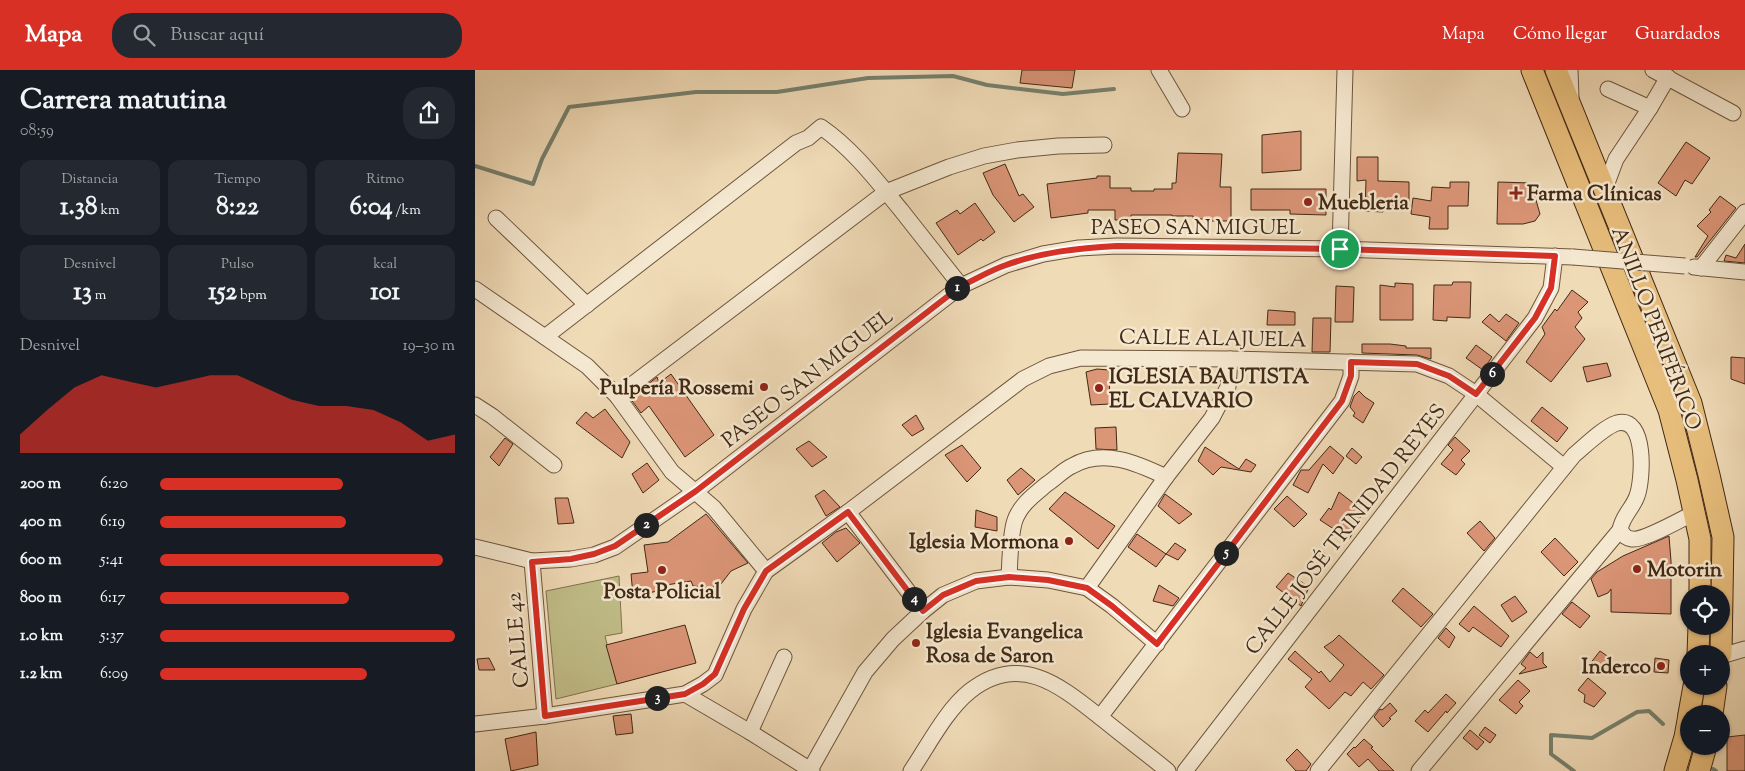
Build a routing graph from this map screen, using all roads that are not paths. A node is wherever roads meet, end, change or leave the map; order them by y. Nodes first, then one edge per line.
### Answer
1 (1159, 70) edge
2 (1345, 70) edge
3 (1532, 70) edge
4 (1556, 70) edge
5 (1570, 70) edge
6 (1653, 70) edge
7 (1667, 77) junction
8 (1608, 89) dead end
9 (1650, 108) junction
10 (1182, 109) dead end
11 (1572, 111) junction
12 (1733, 113) dead end
13 (1104, 145) dead end
14 (1589, 154) junction
15 (1616, 159) junction
16 (1604, 191) junction
17 (886, 192) junction
18 (1745, 212) edge
19 (496, 218) dead end
20 (1340, 249) junction
21 (1555, 256) junction
22 (1701, 268) junction
23 (1745, 272) edge
24 (961, 286) junction
25 (475, 289) edge
26 (587, 305) junction
27 (545, 337) junction
28 (1230, 359) junction
29 (1351, 362) junction
30 (1476, 394) junction
31 (617, 396) junction
32 (475, 405) edge
33 (555, 466) dead end
34 (1564, 467) junction
35 (1166, 477) junction
36 (696, 491) junction
37 (848, 512) junction
38 (1694, 513) junction
39 (1620, 530) junction
40 (475, 547) edge
41 (532, 562) junction
42 (766, 571) junction
43 (1009, 577) junction
44 (1700, 585) edge
45 (1087, 588) junction
46 (923, 611) junction
47 (1157, 644) junction
48 (1721, 645) edge
49 (1745, 649) edge
50 (1730, 653) edge
51 (783, 657) dead end
52 (685, 694) junction
53 (545, 716) junction
54 (1100, 717) junction
55 (475, 724) edge
56 (750, 732) junction
57 (1680, 754) edge
58 (1704, 755) edge
59 (811, 770) edge
60 (911, 771) edge
61 (1168, 771) edge
62 (1185, 771) edge
63 (1319, 771) edge
64 (1419, 771) edge
65 (1675, 771) edge
66 (1699, 771) edge

1 - 10 street
2 - 20 street
3 - 38 highway, ANILLO PERIFÉRICO
4 - 11 highway, ANILLO PERIFÉRICO
5 - 11 street
6 - 7 street
7 - 9 street
7 - 12 street
8 - 9 street
9 - 15 street
11 - 14 highway, ANILLO PERIFÉRICO
13 - 17 street
14 - 15 street
14 - 16 highway, ANILLO PERIFÉRICO
15 - 16 street
16 - 48 highway, ANILLO PERIFÉRICO
17 - 24 street
17 - 26 street
17 - 31 street
18 - 22 street
19 - 26 street
20 - 21 street, PASEO SAN MIGUEL
20 - 24 street, PASEO SAN MIGUEL
21 - 22 street, PASEO SAN MIGUEL, bridge
21 - 30 street, CALLE JOSÉ TRINIDAD REYES
22 - 23 street, PASEO SAN MIGUEL
24 - 36 street, PASEO SAN MIGUEL
25 - 27 street
26 - 27 street
27 - 31 street
28 - 29 street, CALLE ALAJUELA
28 - 35 street
28 - 37 street, CALLE ALAJUELA
29 - 30 street, CALLE ALAJUELA
29 - 47 street
30 - 34 street, CALLE ALAJUELA
30 - 62 street, CALLE JOSÉ TRINIDAD REYES
31 - 36 street
32 - 33 street
34 - 39 street
34 - 63 street
35 - 43 street
35 - 45 street
36 - 41 street, PASEO SAN MIGUEL
36 - 42 street
37 - 42 street, CALLE ALAJUELA
37 - 46 street
38 - 39 street
38 - 44 highway, ANILLO PERIFÉRICO
39 - 64 street
40 - 41 street, PASEO SAN MIGUEL
41 - 53 street, CALLE 42
42 - 52 street, CALLE ALAJUELA
43 - 45 street
43 - 46 street
45 - 47 street
46 - 59 street
47 - 54 street
49 - 50 street
51 - 56 street
52 - 53 street
52 - 56 street
53 - 55 street
54 - 60 street
54 - 61 street
56 - 59 street
57 - 65 highway
58 - 66 highway

